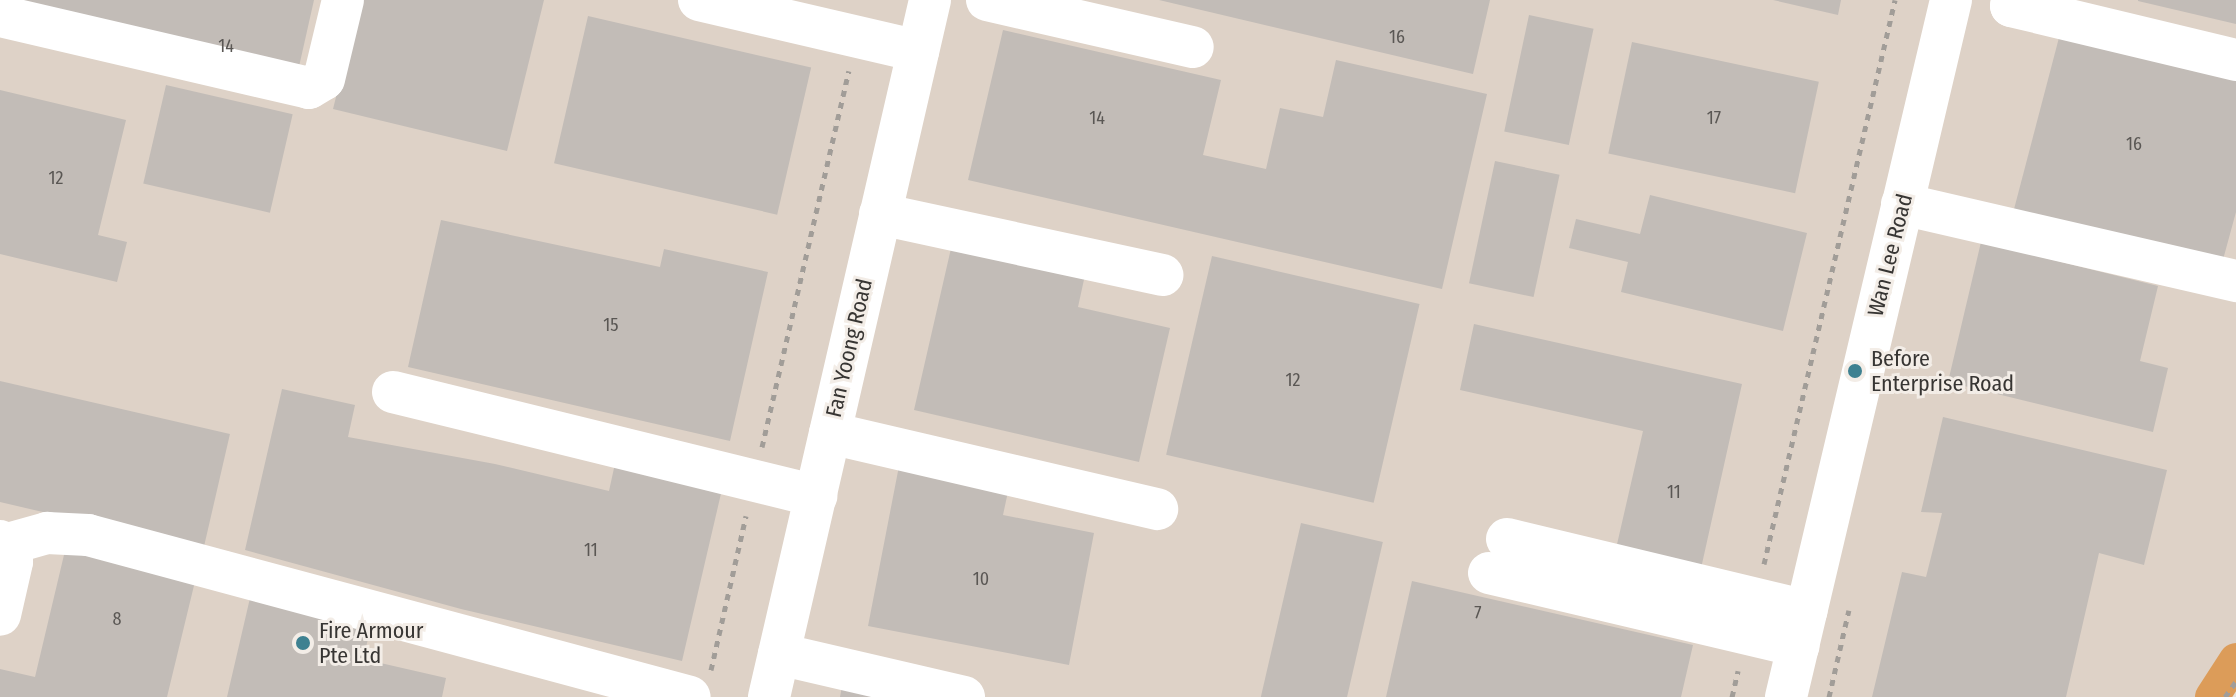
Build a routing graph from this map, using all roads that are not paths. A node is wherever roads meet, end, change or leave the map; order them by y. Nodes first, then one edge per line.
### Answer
1 (343, 0) edge
2 (699, 0) edge
3 (930, 0) edge
4 (987, 0) edge
5 (1951, 0) edge
6 (2012, 0) edge
7 (0, 16) edge
8 (1193, 47) dead end
9 (918, 51) junction
10 (2236, 60) edge
11 (1902, 204) junction
12 (880, 214) junction
13 (1162, 275) dead end
14 (2236, 281) edge
15 (393, 392) dead end
16 (830, 433) junction
17 (816, 496) junction
18 (1157, 509) dead end
19 (4, 543) edge
20 (1498, 556) dead end
21 (0, 615) edge
22 (1802, 628) junction
23 (779, 654) junction
24 (699, 689) edge
25 (769, 697) edge
26 (964, 697) edge
27 (1786, 697) edge

1 - 7 street
2 - 9 street
3 - 9 street, Fan Yoong Road
4 - 8 street
5 - 11 street, Wan Lee Road
6 - 10 street
9 - 12 street, Fan Yoong Road
11 - 14 street
11 - 22 street, Wan Lee Road
12 - 13 street
12 - 16 street, Fan Yoong Road
15 - 17 street
16 - 17 street, Fan Yoong Road
16 - 18 street
17 - 23 street, Fan Yoong Road
19 - 21 street
19 - 24 street
20 - 22 street
22 - 27 street, Wan Lee Road
23 - 25 street, Fan Yoong Road
23 - 26 street

